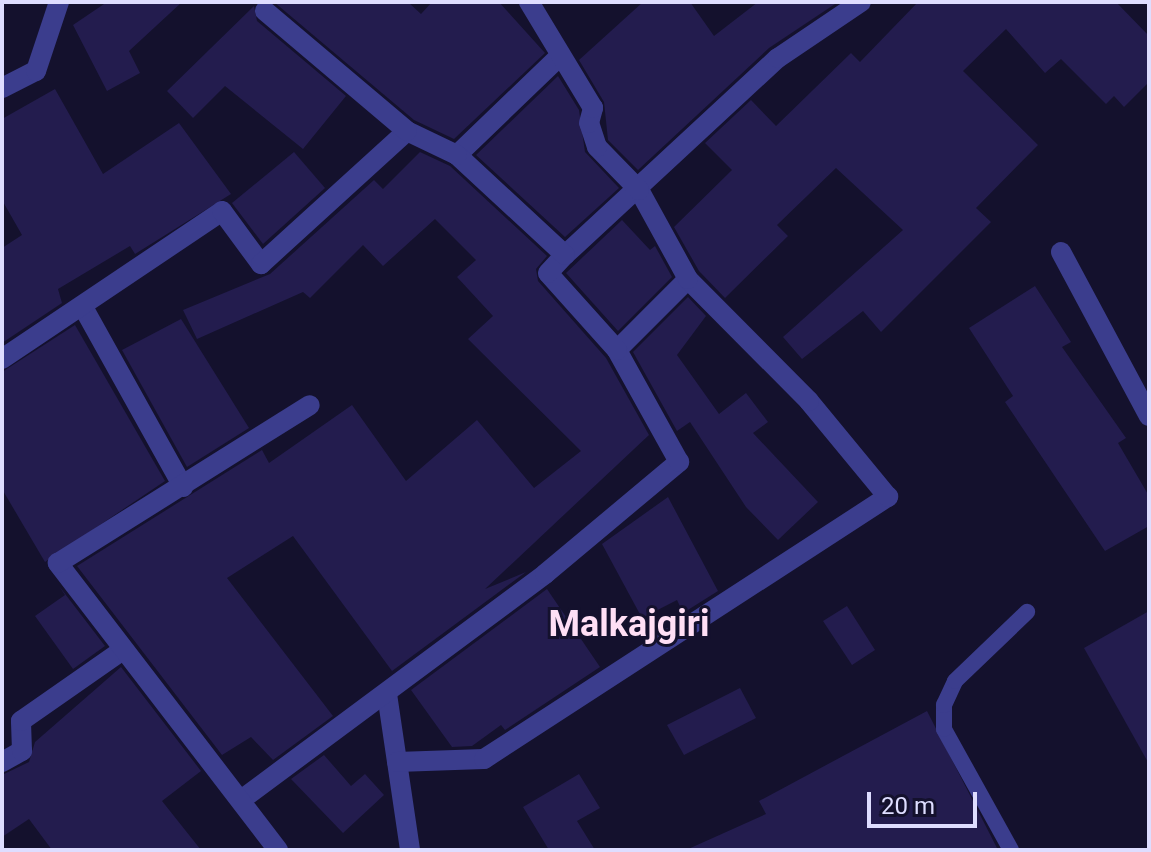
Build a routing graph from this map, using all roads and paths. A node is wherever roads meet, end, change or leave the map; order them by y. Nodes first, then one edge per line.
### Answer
1 (59, 2) edge
2 (529, 2) edge
3 (861, 2) edge
4 (265, 11) dead end
5 (559, 57) junction
6 (2, 88) edge
7 (407, 131) junction
8 (457, 155) junction
9 (639, 190) junction
10 (1061, 252) dead end
11 (565, 255) junction
12 (688, 279) junction
13 (83, 307) junction
14 (617, 350) junction
15 (2, 359) edge
16 (310, 405) dead end
17 (1147, 407) edge
18 (183, 487) junction
19 (1027, 612) dead end
20 (120, 652) junction
21 (387, 694) junction
22 (2, 762) edge
23 (397, 762) junction
24 (241, 800) junction
25 (278, 850) edge
26 (410, 850) edge
27 (1011, 850) edge

1 - 6 street
2 - 5 street
3 - 9 street
4 - 7 street
5 - 8 street
5 - 9 street
7 - 8 street
7 - 13 street
8 - 11 street
9 - 11 street
9 - 12 street
10 - 17 street
11 - 14 street
12 - 14 street
12 - 23 street
13 - 15 street
13 - 18 street
14 - 21 street
16 - 18 street
18 - 20 street
19 - 27 lane
20 - 22 street
20 - 24 street
21 - 23 street
21 - 24 street
23 - 26 street
24 - 25 street

